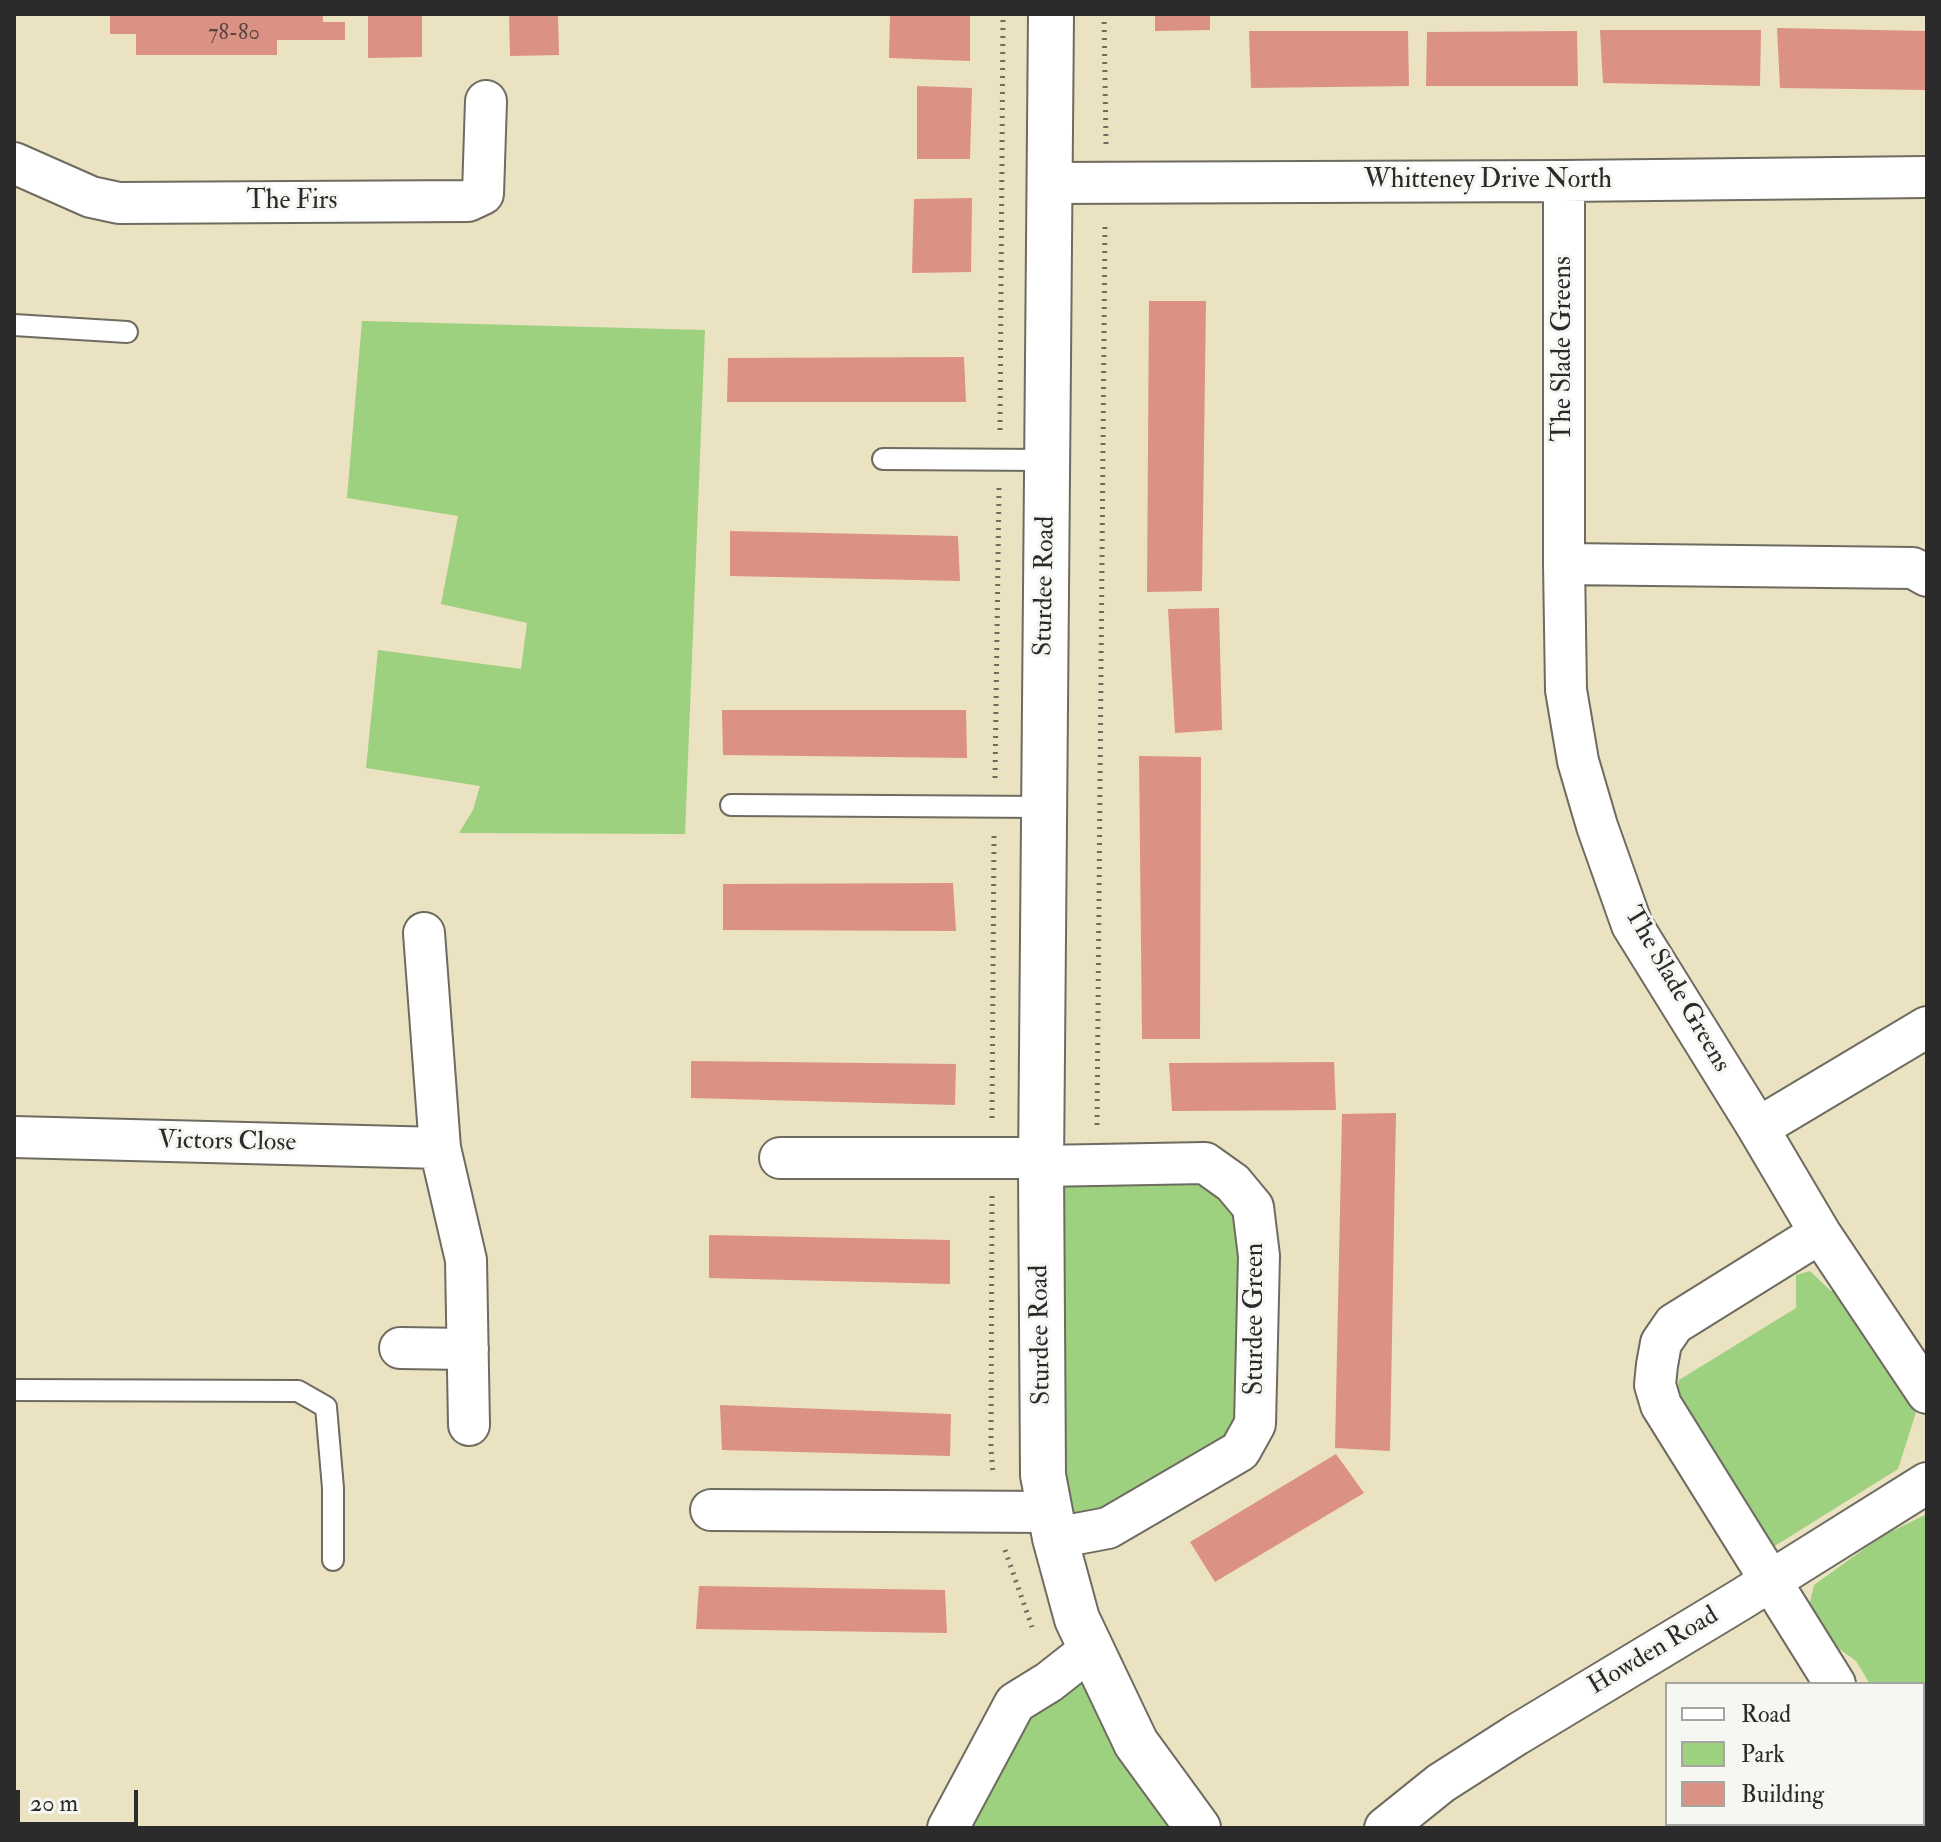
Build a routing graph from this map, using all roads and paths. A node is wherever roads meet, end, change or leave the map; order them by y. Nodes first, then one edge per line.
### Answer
1 (1051, 14) edge
2 (1104, 14) edge
3 (486, 101) dead end
4 (14, 163) edge
5 (1927, 177) edge
6 (1564, 181) junction
7 (1049, 183) junction
8 (1106, 183) junction
9 (14, 325) edge
10 (127, 332) dead end
11 (883, 459) dead end
12 (1047, 460) junction
13 (1564, 564) junction
14 (1927, 576) edge
15 (731, 805) dead end
16 (1043, 807) junction
17 (424, 933) dead end
18 (1927, 1027) edge
19 (1758, 1128) junction
20 (14, 1137) edge
21 (440, 1148) junction
22 (780, 1158) dead end
23 (1041, 1162) junction
24 (1097, 1164) junction
25 (1820, 1233) junction
26 (400, 1348) dead end
27 (468, 1349) junction
28 (14, 1390) edge
29 (1927, 1393) edge
30 (469, 1425) dead end
31 (1927, 1483) edge
32 (711, 1510) dead end
33 (1053, 1525) junction
34 (333, 1560) dead end
35 (1771, 1581) junction
36 (1091, 1649) junction
37 (1834, 1682) edge
38 (948, 1828) edge
39 (1198, 1828) edge
40 (1385, 1828) edge

1 - 7 street, Sturdee Road
2 - 8 path
3 - 4 street, The Firs
5 - 6 street, Whitteney Drive North
6 - 8 street, Whitteney Drive North
6 - 13 street, The Slade Greens
7 - 8 street, Whitteney Drive North
7 - 12 street, Sturdee Road
8 - 24 path
9 - 10 lane
11 - 12 lane
12 - 16 street, Sturdee Road
13 - 14 street
13 - 19 street, The Slade Greens
15 - 16 lane
16 - 23 street, Sturdee Road
17 - 21 street
18 - 19 street
19 - 25 street, The Slade Greens
20 - 21 street, Victors Close
21 - 27 street
22 - 23 street
23 - 24 street, Sturdee Green
23 - 33 street, Sturdee Road
24 - 33 street, Sturdee Green
25 - 29 street, The Slade Greens
25 - 35 street
26 - 27 street
27 - 30 street
28 - 34 lane
31 - 35 street, Howden Road
32 - 33 street
33 - 36 street, Sturdee Road
35 - 37 street
35 - 40 street, Howden Road
36 - 38 street
36 - 39 street, Sturdee Road

